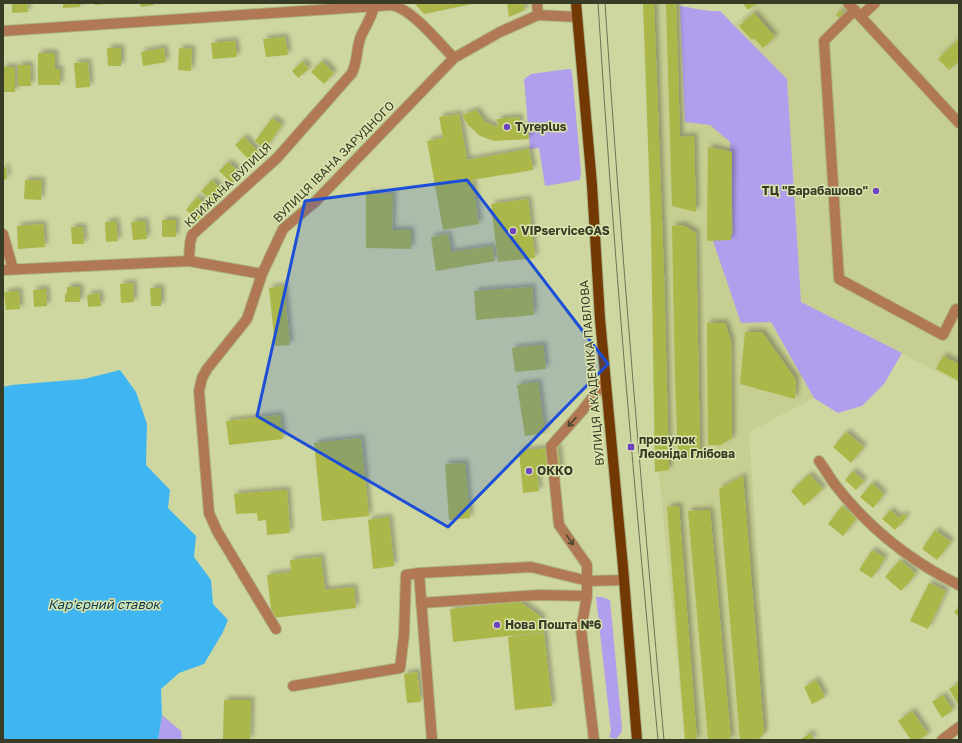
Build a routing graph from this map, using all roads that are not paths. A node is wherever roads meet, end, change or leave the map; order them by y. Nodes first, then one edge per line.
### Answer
1 (537, 3) edge
2 (576, 3) edge
3 (875, 3) edge
4 (374, 6) junction
5 (854, 10) edge
6 (538, 15) junction
7 (577, 17) junction
8 (3, 31) edge
9 (454, 58) junction
10 (959, 123) edge
11 (3, 234) edge
12 (189, 261) junction
13 (8, 270) edge
14 (262, 274) junction
15 (959, 311) edge
16 (606, 381) junction
17 (819, 461) dead end
18 (419, 573) junction
19 (624, 580) junction
20 (588, 581) junction
21 (959, 585) edge
22 (587, 596) junction
23 (421, 603) junction
24 (276, 629) dead end
25 (293, 686) dead end
26 (959, 727) edge
27 (432, 740) edge
28 (594, 740) edge
29 (637, 740) edge
30 (942, 740) edge

1 - 6 street
2 - 7 main road, ВУЛИЦЯ АКАДЕМІКА ПАВЛОВА
3 - 5 street
4 - 8 street
4 - 9 street
4 - 12 street, КРИЖАНА ВУЛИЦЯ
5 - 10 street
5 - 15 street
6 - 7 street
6 - 9 street, ВУЛИЦЯ ІВАНА ЗАРУДНОГО
7 - 16 main road, ВУЛИЦЯ АКАДЕМІКА ПАВЛОВА
9 - 14 street, ВУЛИЦЯ ІВАНА ЗАРУДНОГО
11 - 13 street
12 - 13 street
12 - 14 street
14 - 24 street, ВУЛИЦЯ ІВАНА ЗАРУДНОГО
16 - 19 main road, ВУЛИЦЯ АКАДЕМІКА ПАВЛОВА
16 -> 20 street
17 - 21 street
18 - 20 street
18 - 23 street
18 - 25 street
19 - 20 street
19 - 29 main road, ВУЛИЦЯ АКАДЕМІКА ПАВЛОВА
20 - 22 street
22 - 23 street
22 - 28 street
23 - 27 street
26 - 30 street

